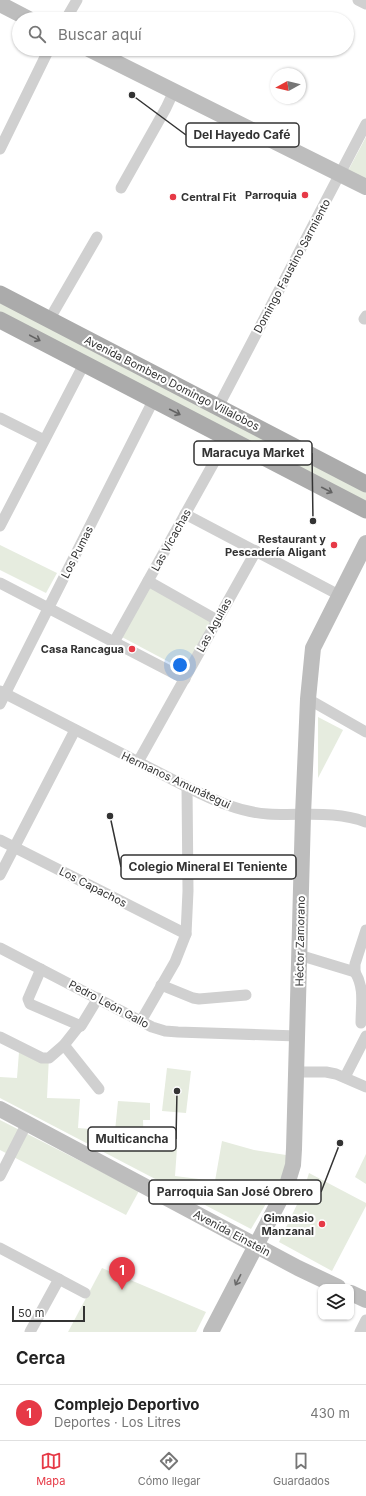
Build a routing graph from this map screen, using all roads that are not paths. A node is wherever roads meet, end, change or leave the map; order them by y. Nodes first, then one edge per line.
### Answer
1 (77, 0) edge
2 (358, 0) edge
3 (366, 4) edge
4 (9, 5) edge
5 (19, 12) edge
6 (70, 12) edge
7 (46, 56) edge
8 (103, 56) edge
9 (174, 91) junction
10 (366, 124) edge
11 (0, 149) edge
12 (340, 174) junction
13 (366, 187) edge
14 (121, 188) dead end
15 (97, 237) dead end
16 (0, 294) edge
17 (0, 320) edge
18 (49, 320) junction
19 (84, 364) junction
20 (153, 401) junction
21 (218, 407) junction
22 (0, 418) edge
23 (227, 439) junction
24 (44, 440) junction
25 (366, 484) edge
26 (366, 510) edge
27 (185, 514) junction
28 (1, 520) edge
29 (366, 543) edge
30 (256, 551) junction
31 (148, 580) junction
32 (0, 583) edge
33 (339, 595) junction
34 (48, 608) junction
35 (217, 620) junction
36 (114, 642) junction
37 (185, 679) junction
38 (3, 692) edge
39 (308, 699) junction
40 (0, 704) edge
41 (75, 730) junction
42 (366, 732) edge
43 (138, 762) junction
44 (187, 788) junction
45 (303, 815) junction
46 (366, 822) edge
47 (0, 840) edge
48 (14, 847) junction
49 (0, 875) edge
50 (366, 930) edge
51 (186, 934) junction
52 (0, 948) edge
53 (299, 955) junction
54 (41, 969) junction
55 (355, 972) junction
56 (161, 985) junction
57 (246, 995) dead end
58 (98, 998) junction
59 (141, 1021) junction
60 (361, 1023) dead end
61 (79, 1026) junction
62 (297, 1036) junction
63 (366, 1036) edge
64 (0, 1037) edge
65 (64, 1045) junction
66 (297, 1072) junction
67 (345, 1077) junction
68 (366, 1087) edge
69 (99, 1089) dead end
70 (0, 1108) edge
71 (27, 1123) junction
72 (0, 1176) edge
73 (256, 1245) junction
74 (0, 1248) edge
75 (59, 1279) junction
76 (332, 1284) edge
77 (85, 1293) dead end
78 (354, 1294) edge
79 (366, 1300) edge
80 (366, 1320) edge
81 (34, 1331) edge
82 (212, 1332) edge
83 (360, 1332) edge

1 - 6 street
2 - 3 street
4 - 5 street
7 - 11 street
8 - 9 street
9 - 12 street
9 - 14 street
10 - 12 street, Domingo Faustino Sarmiento
12 - 13 street
12 - 21 street, Domingo Faustino Sarmiento
15 - 18 street
16 - 18 main road, Avenida Bombero Domingo Villalobos
17 -> 19 main road
18 - 21 main road, Avenida Bombero Domingo Villalobos
19 - 20 main road
19 - 24 street
20 -> 23 main road
20 - 34 street, Los Pumas
21 - 25 main road, Avenida Bombero Domingo Villalobos
22 - 24 street
23 -> 26 main road
23 - 27 street, Las Vicachas
24 - 28 street
27 - 30 street
27 - 31 street, Las Vicachas
29 - 33 street, Héctor Zamorano
30 - 33 street
30 - 35 street, Las Aguilas
31 - 35 street
31 - 36 street, Las Vicachas
32 - 34 street
33 - 39 street, Héctor Zamorano
34 - 36 street
34 - 38 street, Los Pumas
35 - 37 street, Las Aguilas
36 - 37 street
37 - 43 street, Las Aguilas
38 - 40 street, Los Pumas
38 - 41 street, Hermanos Amunátegui
39 - 42 street
39 - 45 street, Héctor Zamorano
41 - 43 street, Hermanos Amunátegui
41 - 48 street
43 - 44 street, Hermanos Amunátegui
44 - 45 street, Hermanos Amunátegui
44 - 51 street
45 - 46 street, Hermanos Amunátegui
45 - 53 street, Héctor Zamorano
47 - 48 street, Los Capachos
48 - 49 street
48 - 51 street, Los Capachos
50 - 55 street
51 - 56 street
52 - 54 street, Pedro León Gallo
53 - 55 street
53 - 62 street, Héctor Zamorano
54 - 58 street, Pedro León Gallo
54 - 61 street
55 - 60 street
56 - 57 street
56 - 59 street
58 - 59 street, Pedro León Gallo
58 - 61 street
59 - 62 street, Pedro León Gallo
61 - 65 street
62 - 66 street, Héctor Zamorano
63 - 67 street
64 - 65 street
65 - 69 street
66 - 67 street
66 - 73 street, Héctor Zamorano
67 - 68 street
70 - 71 street, Avenida Einstein
71 - 72 street
71 - 73 street, Avenida Einstein
73 - 76 street, Avenida Einstein
73 -> 82 street, Héctor Zamorano
74 - 75 street
75 - 77 street
75 - 81 street
78 - 79 street
80 - 83 street

